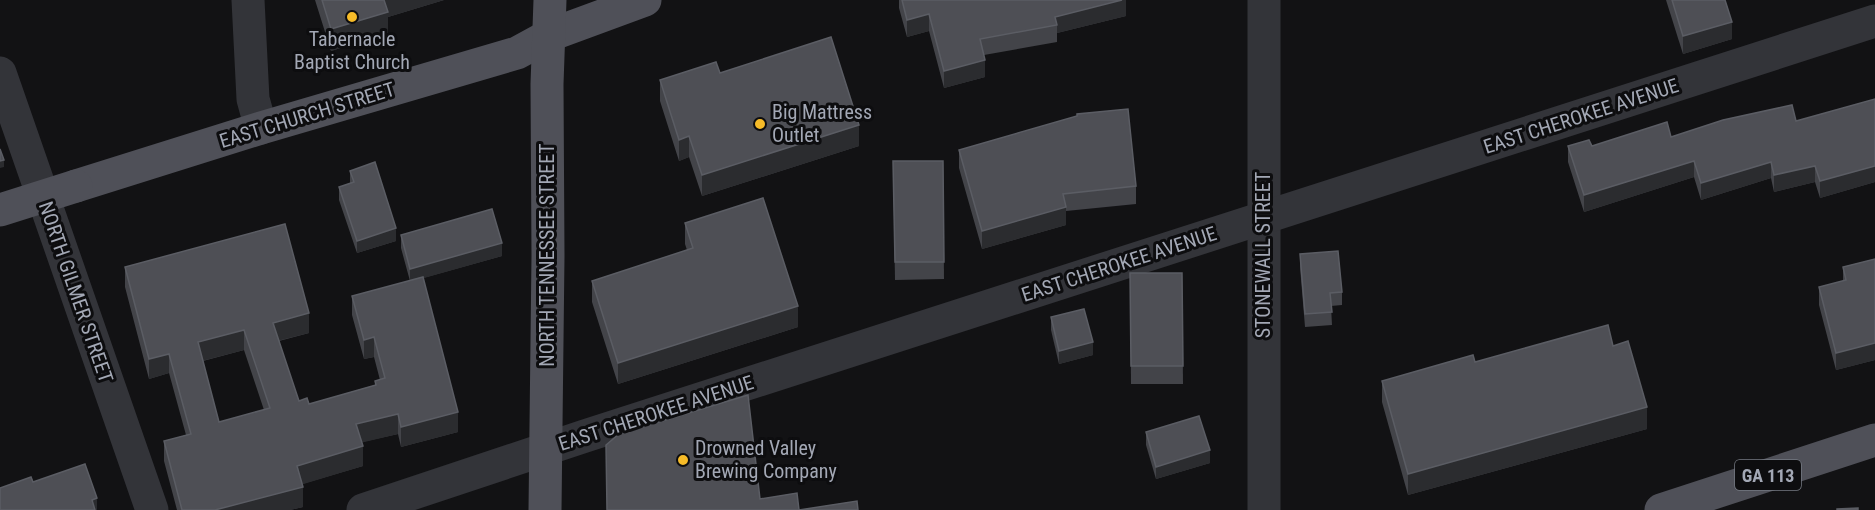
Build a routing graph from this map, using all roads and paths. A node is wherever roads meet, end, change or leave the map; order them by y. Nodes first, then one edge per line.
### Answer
1 (248, 0) edge
2 (550, 0) edge
3 (645, 0) edge
4 (1264, 0) edge
5 (1875, 21) edge
6 (550, 35) junction
7 (0, 73) edge
8 (261, 128) junction
9 (41, 190) junction
10 (0, 203) edge
11 (0, 210) edge
12 (1263, 218) junction
13 (1875, 440) edge
14 (545, 449) junction
15 (1719, 500) edge
16 (152, 510) edge
17 (363, 510) edge
18 (545, 510) edge
19 (1264, 510) edge
20 (1661, 510) edge

1 - 8 street
2 - 6 main road, NORTH TENNESSEE STREET
3 - 6 main road, EAST CHURCH STREET
4 - 12 street, STONEWALL STREET
5 - 12 street, EAST CHEROKEE AVENUE
6 - 8 main road, EAST CHURCH STREET
6 - 14 main road, NORTH TENNESSEE STREET
7 - 9 street, NORTH GILMER STREET
8 - 11 main road, EAST CHURCH STREET, bridge
9 - 10 street
9 - 16 street, NORTH GILMER STREET
12 - 14 street, EAST CHEROKEE AVENUE
12 - 19 street, STONEWALL STREET
13 - 15 main road, GA 113
14 - 17 street, EAST CHEROKEE AVENUE
14 - 18 main road, NORTH TENNESSEE STREET
15 - 20 main road, GA 113

